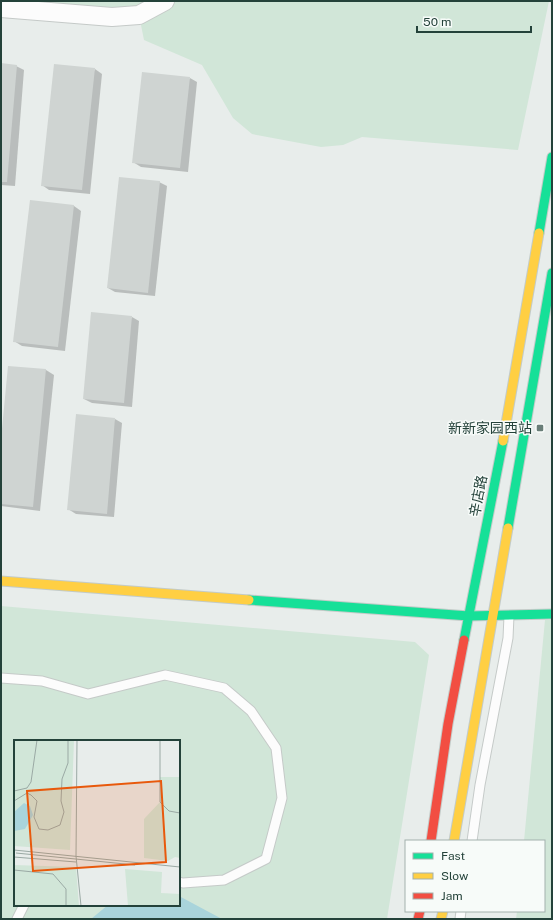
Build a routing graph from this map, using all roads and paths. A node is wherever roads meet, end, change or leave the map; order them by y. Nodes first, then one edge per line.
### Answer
1 (165, 1) edge
2 (1, 8) edge
3 (552, 157) edge
4 (552, 273) edge
5 (1, 581) edge
6 (552, 614) edge
7 (470, 616) junction
8 (492, 616) junction
9 (509, 616) junction
10 (1, 678) edge
11 (431, 840) edge
12 (454, 840) edge
13 (472, 840) edge
14 (180, 882) edge
15 (24, 906) edge
16 (17, 919) edge

1 - 2 street
3 - 7 main road, 辛店路
4 - 8 main road
5 - 7 main road
6 - 9 main road
7 - 8 main road
7 - 11 main road, 辛店路
8 - 9 main road
8 - 12 main road
9 - 13 lane
10 - 14 lane
15 - 16 lane

